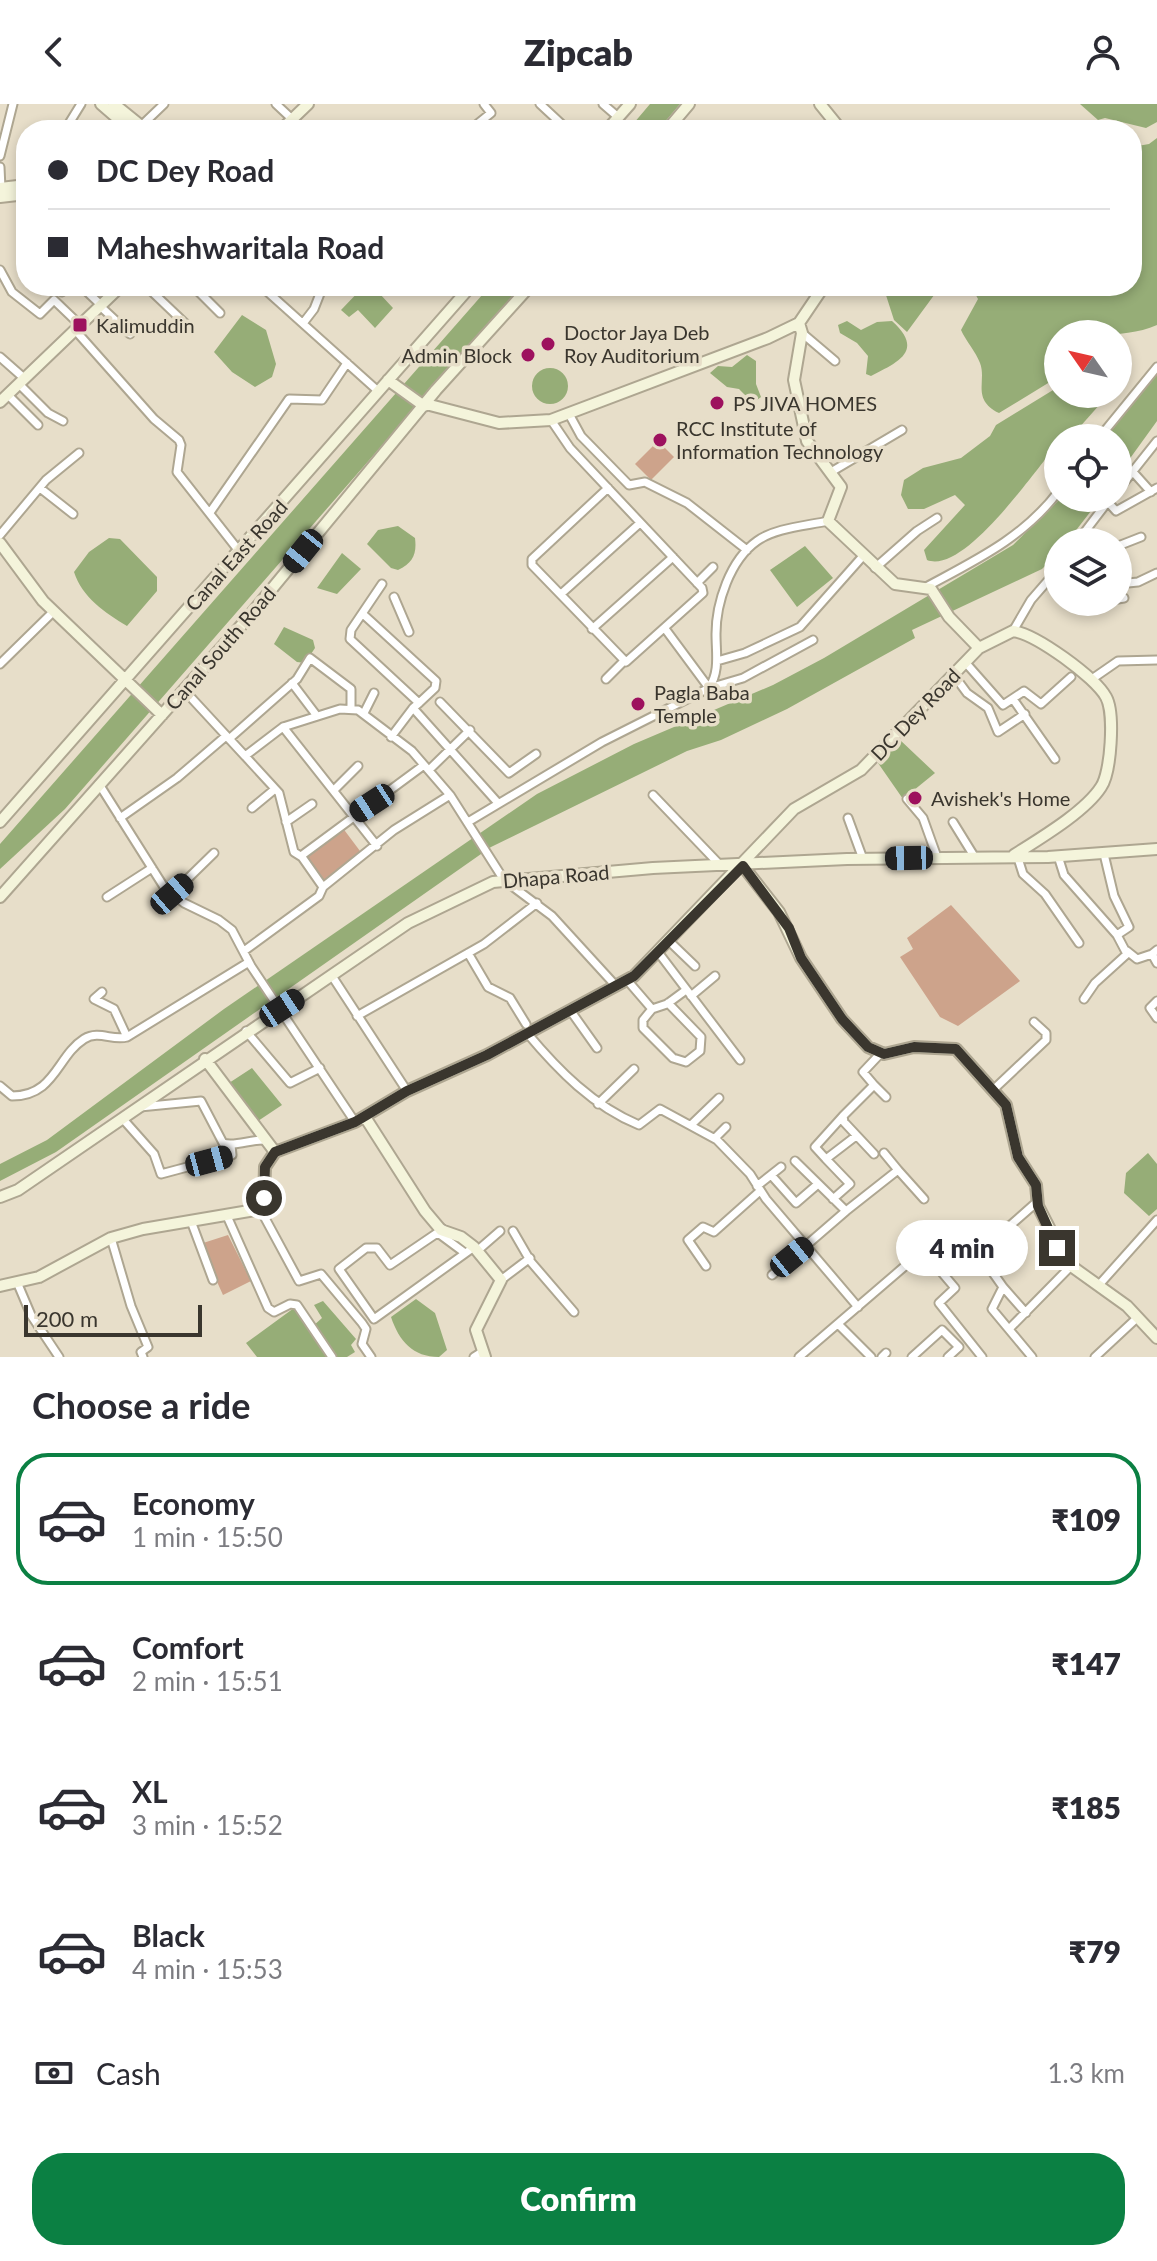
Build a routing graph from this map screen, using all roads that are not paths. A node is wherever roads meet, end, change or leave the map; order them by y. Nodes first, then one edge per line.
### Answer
1 (13, 104) edge
2 (101, 104) edge
3 (114, 104) edge
4 (164, 104) edge
5 (276, 104) edge
6 (308, 104) edge
7 (484, 104) edge
8 (540, 104) edge
9 (603, 104) edge
10 (630, 104) edge
11 (820, 104) edge
12 (618, 117) junction
13 (292, 119) joint
14 (125, 120) edge
15 (130, 120) edge
16 (148, 120) edge
17 (482, 120) edge
18 (557, 120) edge
19 (615, 120) edge
20 (833, 120) edge
21 (0, 156) edge
22 (0, 167) edge
23 (1, 192) edge
24 (0, 270) edge
25 (16, 295) edge
26 (17, 296) edge
27 (90, 296) edge
28 (110, 296) edge
29 (156, 296) edge
30 (203, 296) edge
31 (273, 296) edge
32 (319, 296) edge
33 (463, 296) edge
34 (521, 296) edge
35 (818, 296) edge
36 (100, 306) junction
37 (220, 313) dead end
38 (304, 322) junction
39 (189, 327) dead end
40 (78, 328) junction
41 (800, 328) junction
42 (130, 334) dead end
43 (0, 357) edge
44 (835, 361) dead end
45 (347, 363) junction
46 (1157, 367) edge
47 (22, 382) junction
48 (391, 382) junction
49 (378, 391) junction
50 (4, 399) edge
51 (423, 405) junction
52 (569, 414) junction
53 (551, 420) junction
54 (63, 421) dead end
55 (1110, 424) edge
56 (38, 425) dead end
57 (902, 430) dead end
58 (1155, 446) edge
59 (79, 453) dead end
60 (831, 472) junction
61 (1133, 472) joint
62 (40, 488) junction
63 (608, 488) junction
64 (1154, 490) edge
65 (1132, 502) edge
66 (1044, 509) edge
67 (211, 511) junction
68 (73, 514) dead end
69 (937, 518) dead end
70 (828, 521) junction
71 (640, 523) junction
72 (0, 535) edge
73 (1141, 537) dead end
74 (1132, 541) edge
75 (0, 543) edge
76 (747, 550) junction
77 (239, 551) junction
78 (863, 556) junction
79 (673, 557) junction
80 (713, 567) dead end
81 (875, 568) junction
82 (1157, 573) edge
83 (697, 583) junction
84 (1132, 583) edge
85 (382, 584) dead end
86 (1044, 587) edge
87 (929, 588) junction
88 (561, 594) junction
89 (394, 597) dead end
90 (54, 611) junction
91 (364, 615) junction
92 (592, 629) junction
93 (666, 630) junction
94 (1013, 631) junction
95 (409, 632) dead end
96 (813, 640) dead end
97 (979, 648) junction
98 (1157, 660) edge
99 (717, 661) junction
100 (623, 662) junction
101 (965, 662) junction
102 (0, 664) edge
103 (953, 674) junction
104 (1071, 677) dead end
105 (128, 679) junction
106 (606, 679) dead end
107 (1092, 679) junction
108 (292, 683) junction
109 (709, 688) junction
110 (184, 690) junction
111 (374, 693) dead end
112 (1013, 699) junction
113 (440, 702) dead end
114 (416, 705) junction
115 (351, 708) junction
116 (364, 713) junction
117 (1025, 714) junction
118 (162, 715) junction
119 (317, 716) junction
120 (283, 727) junction
121 (470, 730) junction
122 (391, 737) junction
123 (228, 738) junction
124 (450, 748) junction
125 (536, 754) dead end
126 (245, 756) junction
127 (1055, 759) dead end
128 (358, 766) dead end
129 (426, 768) junction
130 (99, 784) junction
131 (275, 789) junction
132 (334, 790) junction
133 (450, 795) junction
134 (653, 795) dead end
135 (907, 799) dead end
136 (498, 803) junction
137 (312, 804) dead end
138 (252, 808) dead end
139 (353, 815) junction
140 (120, 818) junction
141 (848, 818) dead end
142 (0, 822) edge
143 (286, 822) junction
144 (468, 822) junction
145 (953, 822) dead end
146 (377, 846) junction
147 (1157, 849) edge
148 (214, 853) dead end
149 (1104, 854) junction
150 (1015, 855) junction
151 (301, 856) junction
152 (974, 856) junction
153 (1058, 856) junction
154 (937, 857) junction
155 (863, 859) junction
156 (722, 866) junction
157 (743, 866) junction
158 (152, 868) junction
159 (504, 880) junction
160 (323, 887) junction
161 (172, 894) junction
162 (0, 897) edge
163 (107, 897) dead end
164 (537, 903) junction
165 (1117, 935) junction
166 (669, 941) junction
167 (1079, 943) dead end
168 (1127, 950) junction
169 (244, 951) junction
170 (658, 952) junction
171 (1155, 952) edge
172 (468, 953) junction
173 (1157, 963) edge
174 (250, 964) junction
175 (695, 966) dead end
176 (332, 976) junction
177 (715, 976) dead end
178 (627, 980) junction
179 (616, 986) junction
180 (102, 992) dead end
181 (689, 993) junction
182 (1084, 999) dead end
183 (1157, 1001) edge
184 (668, 1003) junction
185 (282, 1008) junction
186 (652, 1009) junction
187 (570, 1010) junction
188 (357, 1016) junction
189 (1157, 1018) edge
190 (1034, 1022) dead end
191 (526, 1028) junction
192 (246, 1031) junction
193 (127, 1037) junction
194 (597, 1048) dead end
195 (880, 1054) junction
196 (205, 1059) junction
197 (740, 1060) dead end
198 (320, 1068) junction
199 (634, 1069) dead end
200 (874, 1085) junction
201 (0, 1086) edge
202 (993, 1090) junction
203 (407, 1091) junction
204 (886, 1097) dead end
205 (719, 1098) dead end
206 (598, 1104) junction
207 (138, 1108) junction
208 (843, 1116) junction
209 (122, 1118) junction
210 (360, 1119) junction
211 (691, 1125) junction
212 (726, 1127) dead end
213 (856, 1136) junction
214 (715, 1138) junction
215 (266, 1140) junction
216 (231, 1145) junction
217 (275, 1152) junction
218 (884, 1153) dead end
219 (874, 1154) dead end
220 (826, 1159) junction
221 (795, 1161) dead end
222 (781, 1167) dead end
223 (898, 1170) junction
224 (771, 1175) junction
225 (818, 1184) junction
226 (759, 1189) junction
227 (0, 1197) edge
228 (833, 1199) junction
229 (924, 1199) dead end
230 (1038, 1201) junction
231 (259, 1207) junction
232 (846, 1211) junction
233 (227, 1216) junction
234 (1157, 1220) edge
235 (191, 1221) junction
236 (440, 1231) junction
237 (500, 1231) dead end
238 (513, 1231) dead end
239 (111, 1238) junction
240 (805, 1246) junction
241 (472, 1250) junction
242 (979, 1253) junction
243 (530, 1258) junction
244 (933, 1262) junction
245 (706, 1266) dead end
246 (1071, 1266) junction
247 (772, 1275) dead end
248 (213, 1280) dead end
249 (501, 1280) junction
250 (17, 1282) junction
251 (0, 1286) edge
252 (1098, 1286) junction
253 (1003, 1287) junction
254 (858, 1307) junction
255 (574, 1312) dead end
256 (1026, 1313) junction
257 (1138, 1317) junction
258 (838, 1324) junction
259 (1010, 1328) junction
260 (1157, 1338) edge
261 (480, 1355) edge
262 (59, 1357) edge
263 (143, 1357) edge
264 (332, 1357) edge
265 (371, 1357) edge
266 (799, 1357) edge
267 (871, 1357) edge
268 (912, 1357) edge
269 (948, 1357) edge
270 (982, 1357) edge
271 (1032, 1357) edge
272 (1095, 1357) edge

1 - 21 street
2 - 14 street
3 - 15 street
4 - 16 street
5 - 13 street
6 - 13 street
7 - 17 street
8 - 18 street
9 - 12 street
10 - 12 street
11 - 20 street
12 - 19 street
22 - 23 street
24 - 25 street
26 - 40 street
27 - 36 street
28 - 36 street
29 - 39 street
30 - 37 street
31 - 38 street
32 - 38 street
33 - 48 street, Canal East Road
34 - 51 street, Canal South Road
35 - 41 street
36 - 40 street
36 - 42 street
38 - 45 street
40 - 47 street
40 - 67 street
41 - 44 street
41 - 52 street
41 - 60 street
43 - 47 street
45 - 49 street
45 - 67 street
46 - 55 street
47 - 50 street
47 - 54 street
48 - 49 street, Canal East Road
48 - 51 street
49 - 77 street, Canal East Road
50 - 56 street
51 - 53 street
51 - 110 street, Canal South Road
52 - 53 street
52 - 76 street
53 - 63 street
57 - 60 street
58 - 61 street
59 - 62 street
60 - 70 street
61 - 64 street
62 - 68 street
62 - 72 street
63 - 71 street
63 - 88 street
64 - 65 street
66 - 87 street
67 - 77 street
69 - 81 street
70 - 76 street
70 - 78 street
71 - 79 street
71 - 88 street
73 - 74 street
75 - 90 street
76 - 99 street
77 - 105 street, Canal East Road
78 - 81 street
78 - 99 street
79 - 83 street
79 - 92 street
80 - 83 street
81 - 87 street
82 - 84 street
83 - 93 street
85 - 91 street
86 - 94 street
87 - 97 street
88 - 92 street
89 - 95 street
90 - 102 street
90 - 105 street
91 - 114 street
91 - 114 street
92 - 100 street
93 - 100 street
93 - 109 street
94 - 97 street, DC Dey Road
94 - 107 street
96 - 109 street
97 - 101 street, DC Dey Road
98 - 107 street
99 - 109 street
100 - 106 street
101 - 103 street, DC Dey Road
101 - 112 street
103 - 117 street
103 - 157 street, DC Dey Road
104 - 112 street
105 - 118 street
105 - 142 street, Canal East Road
107 - 150 street
108 - 115 street
108 - 119 street
108 - 123 street
109 - 136 street
110 - 118 street, Canal South Road
110 - 123 street
111 - 116 street
112 - 117 street
113 - 121 street
114 - 122 street
114 - 124 street
115 - 116 street
115 - 119 street
116 - 122 street
117 - 127 street
118 - 130 street, Canal South Road
119 - 120 street
120 - 126 street
120 - 132 street
121 - 124 street
121 - 125 street
122 - 129 street
123 - 126 street
123 - 140 street
124 - 129 street
124 - 136 street
126 - 131 street
128 - 132 street
129 - 133 street
129 - 139 street
130 - 140 street
130 - 162 street, Canal South Road
131 - 138 street
131 - 143 street
132 - 139 street
133 - 144 street
133 - 146 street
134 - 156 street
135 - 154 street
136 - 144 street
137 - 143 street
139 - 146 street
139 - 151 street
140 - 158 street
141 - 155 street
143 - 151 street
144 - 159 street
145 - 152 street
146 - 160 street
147 - 149 street, Dhapa Road
148 - 161 street
149 - 153 street, Dhapa Road
149 - 165 street
150 - 152 street, Dhapa Road
150 - 153 street, Dhapa Road
150 - 167 street
151 - 160 street
152 - 154 street, Dhapa Road
153 - 165 street
154 - 155 street, Dhapa Road
155 - 157 street, Dhapa Road
156 - 157 street, Dhapa Road
156 - 159 street, Dhapa Road
157 - 166 street, DC Dey Road
157 - 195 street
158 - 161 street
158 - 163 street
159 - 164 street
159 - 176 street, Dhapa Road
160 - 169 street
161 - 169 street
164 - 172 street
164 - 179 street
165 - 168 street
166 - 170 street, DC Dey Road
166 - 175 street
168 - 171 street
168 - 182 street
169 - 174 street
170 - 178 street, DC Dey Road
170 - 181 street
171 - 173 street
172 - 188 street
172 - 191 street
174 - 185 street
174 - 193 street
176 - 185 street, Dhapa Road
176 - 188 street
177 - 181 street
178 - 179 street, DC Dey Road
178 - 186 street
179 - 187 street, DC Dey Road
180 - 193 street
181 - 184 street
181 - 197 street
183 - 189 street
184 - 186 street
184 - 186 street
185 - 192 street, Dhapa Road
185 - 198 street
187 - 191 street, DC Dey Road
187 - 194 street
188 - 203 street
190 - 202 street
191 - 203 street, DC Dey Road
191 - 206 street
192 - 196 street, Dhapa Road
192 - 198 street
193 - 201 street
195 - 200 street
195 - 202 street
196 - 207 street, Dhapa Road
196 - 215 street
198 - 210 street
199 - 206 street
200 - 204 street
200 - 208 street
202 - 230 street
203 - 210 street, DC Dey Road
205 - 211 street
206 - 211 street
207 - 209 street, Dhapa Road
207 - 216 street
208 - 213 street
208 - 220 street
209 - 216 street
209 - 227 street, Dhapa Road
210 - 217 street, DC Dey Road
210 - 236 street
211 - 214 street
212 - 214 street
213 - 219 street
213 - 220 street
214 - 226 street
215 - 216 street
215 - 217 street
217 - 231 street
218 - 223 street
220 - 228 street
221 - 225 street
222 - 224 street
223 - 229 street
223 - 232 street
224 - 225 street
224 - 226 street
225 - 228 street
226 - 240 street
226 - 245 street
228 - 232 street
230 - 242 street
230 - 246 street
231 - 233 street
231 - 265 street
232 - 240 street
233 - 235 street
233 - 264 street
234 - 252 street
235 - 239 street
235 - 248 street
236 - 241 street
236 - 241 street
237 - 241 street
238 - 243 street
239 - 250 street
239 - 263 street
240 - 247 street
240 - 254 street
241 - 249 street
242 - 244 street
242 - 253 street
243 - 249 street
243 - 255 street
244 - 254 street
244 - 270 street
246 - 252 street
246 - 256 street
249 - 261 street
250 - 251 street
250 - 262 street
252 - 257 street
253 - 256 street
253 - 259 street
254 - 258 street
256 - 259 street
257 - 260 street
257 - 272 street
258 - 266 street
258 - 267 street
259 - 271 street
268 - 269 street

